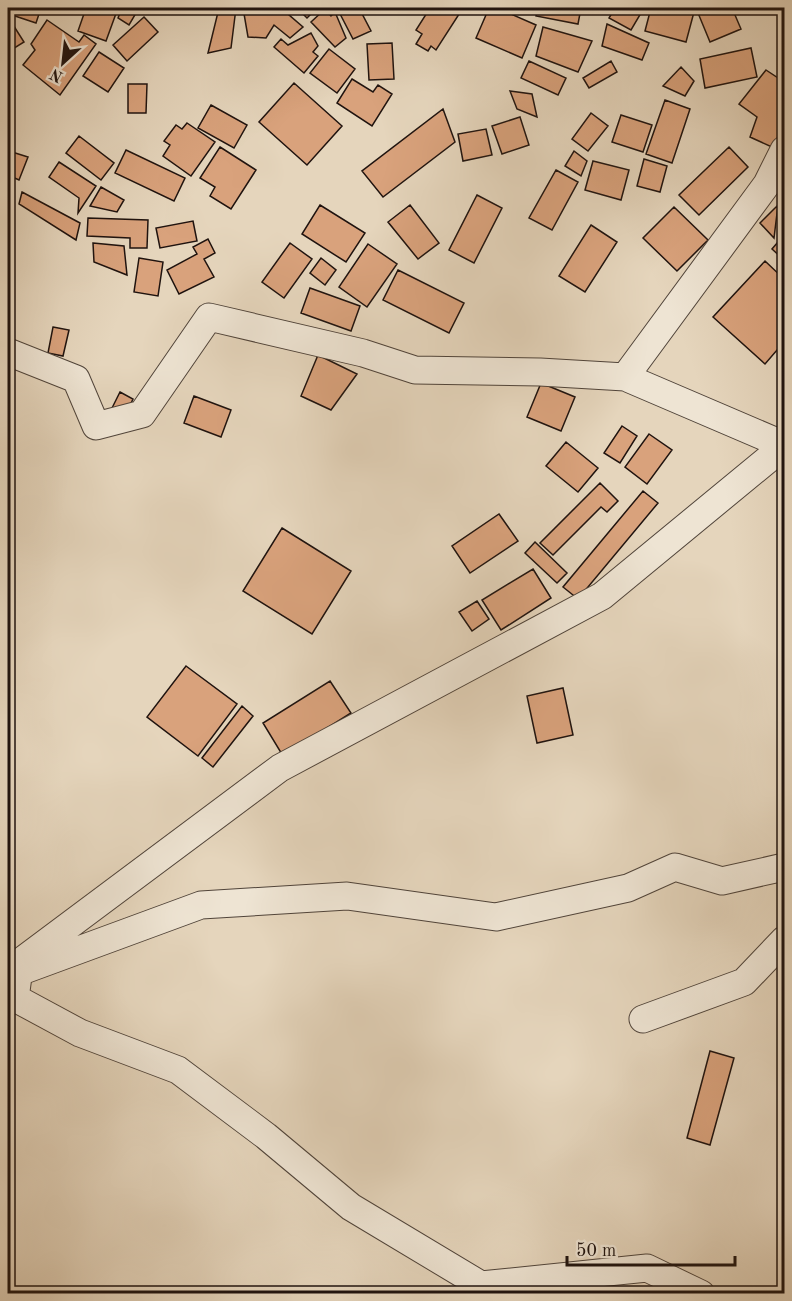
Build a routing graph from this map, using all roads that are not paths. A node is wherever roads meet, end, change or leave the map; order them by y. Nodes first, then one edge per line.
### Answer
1 (784, 150) edge
2 (8, 352) edge
3 (625, 377) junction
4 (784, 446) edge
5 (784, 867) edge
6 (784, 940) edge
7 (15, 969) edge
8 (643, 1019) dead end
9 (701, 1293) edge

1 - 3 street
2 - 3 street
3 - 4 street
4 - 7 street
5 - 7 street
6 - 8 street
7 - 9 street

